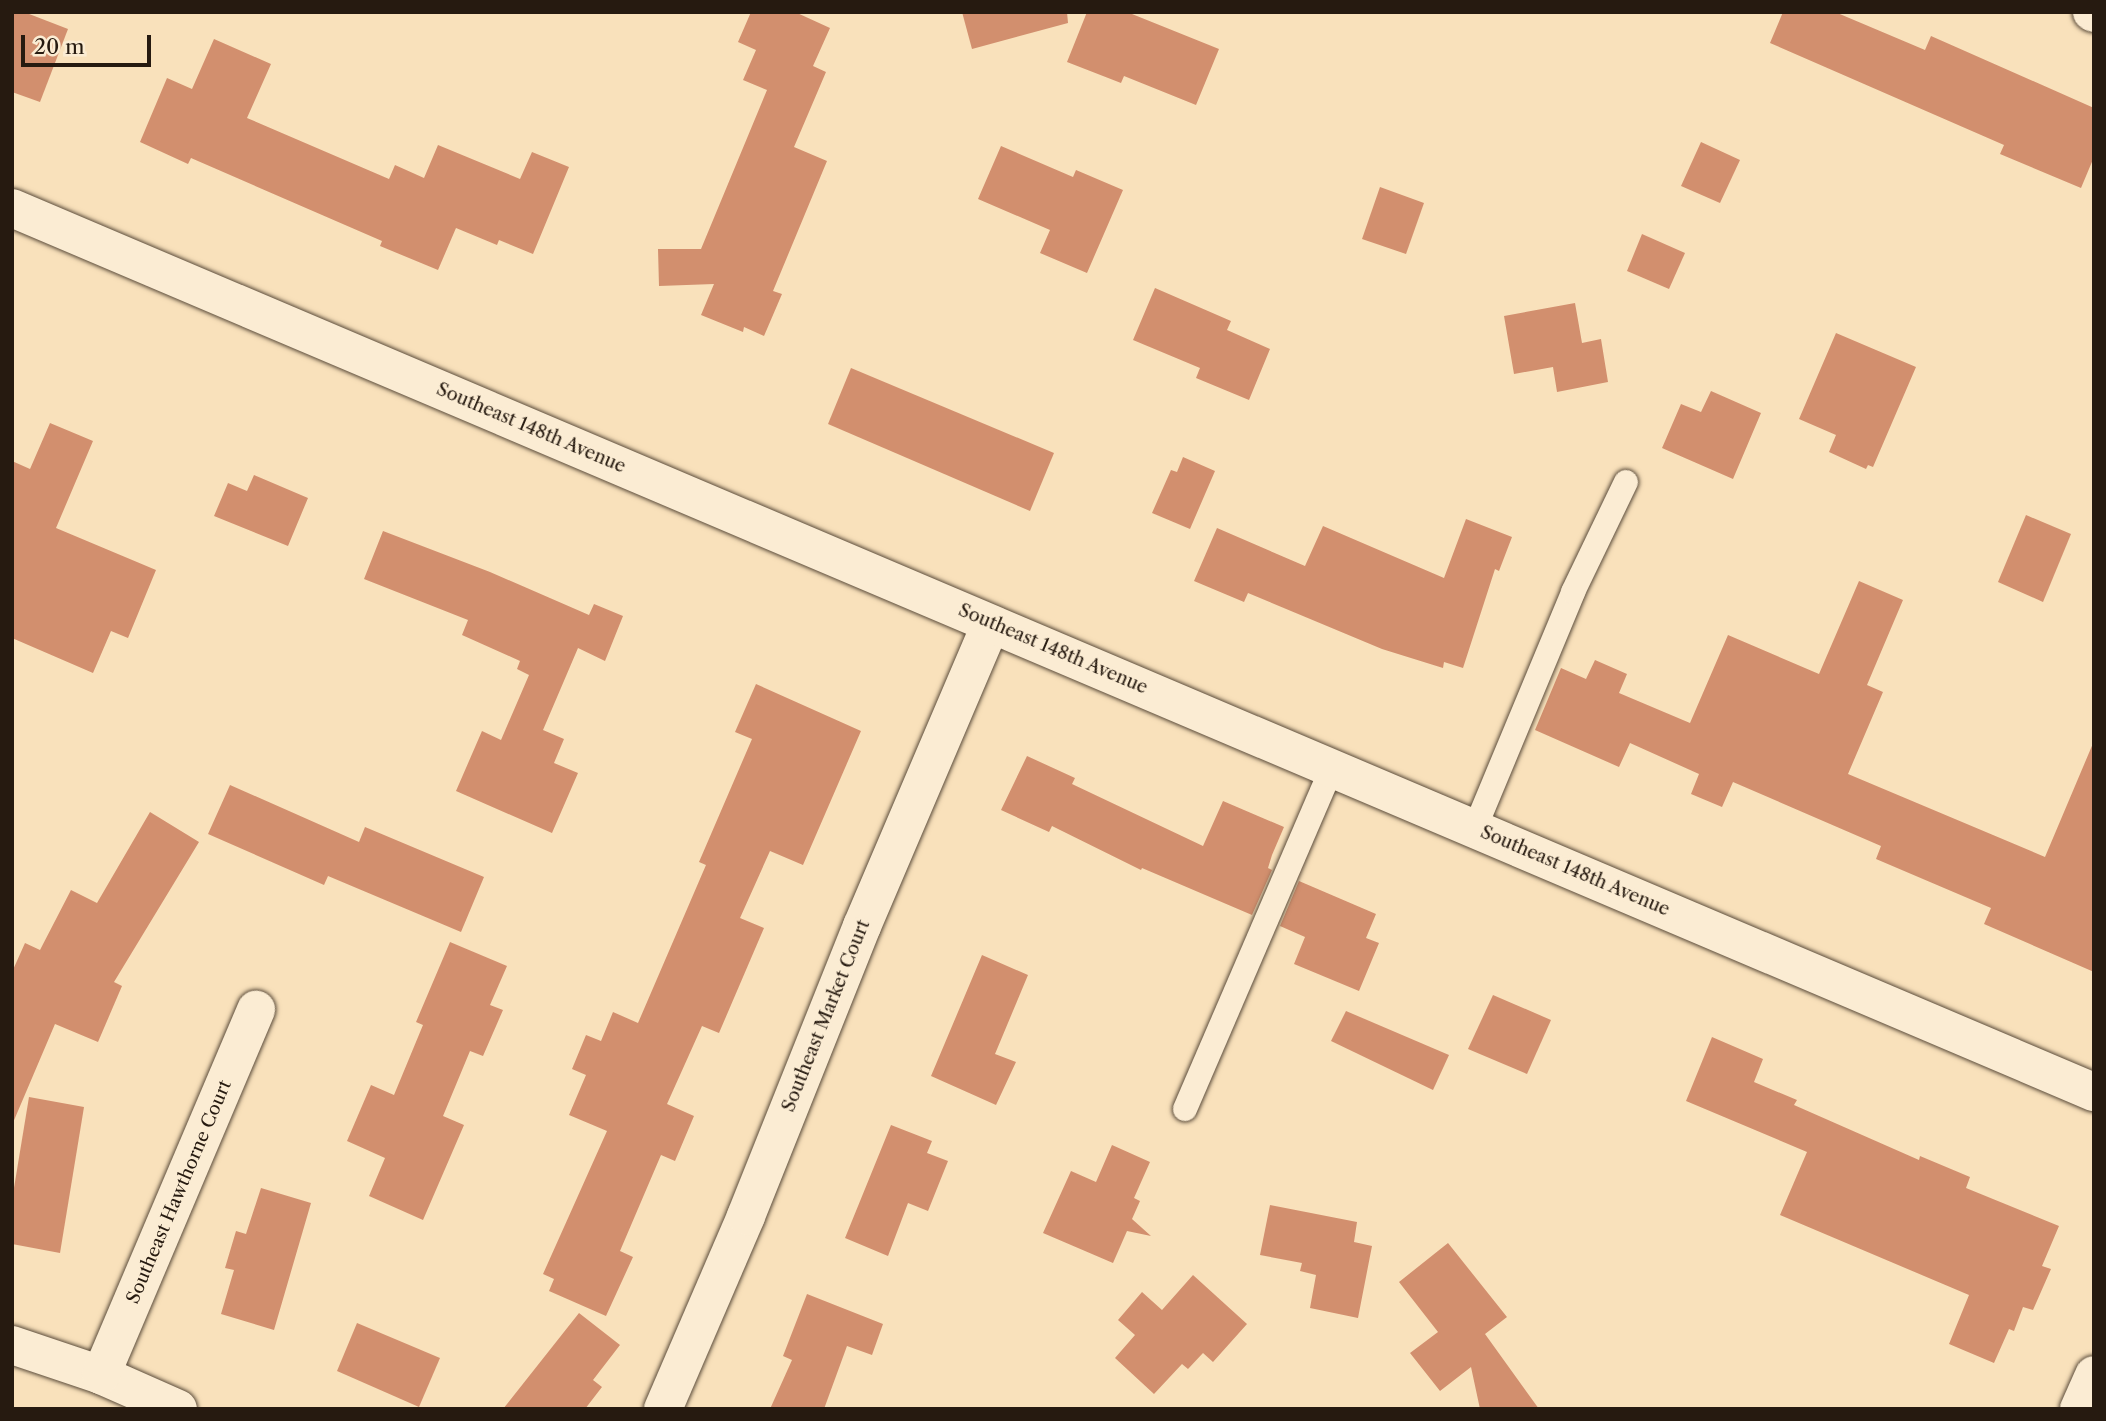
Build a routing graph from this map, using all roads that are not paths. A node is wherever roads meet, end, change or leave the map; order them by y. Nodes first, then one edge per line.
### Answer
1 (12, 208) edge
2 (1626, 482) dead end
3 (991, 624) junction
4 (1332, 767) junction
5 (1475, 828) junction
6 (256, 1010) dead end
7 (2094, 1092) edge
8 (1185, 1109) dead end
9 (12, 1345) edge
10 (101, 1375) junction
11 (2094, 1375) edge
12 (178, 1409) edge
13 (663, 1409) edge
14 (2079, 1409) edge

1 - 3 main road, Southeast 148th Avenue
2 - 5 lane
3 - 4 main road, Southeast 148th Avenue
3 - 13 main road, Southeast Market Court
4 - 5 main road, Southeast 148th Avenue
4 - 8 lane
5 - 7 main road, Southeast 148th Avenue
6 - 10 main road, Southeast Hawthorne Court
9 - 10 main road
10 - 12 main road
11 - 14 main road

